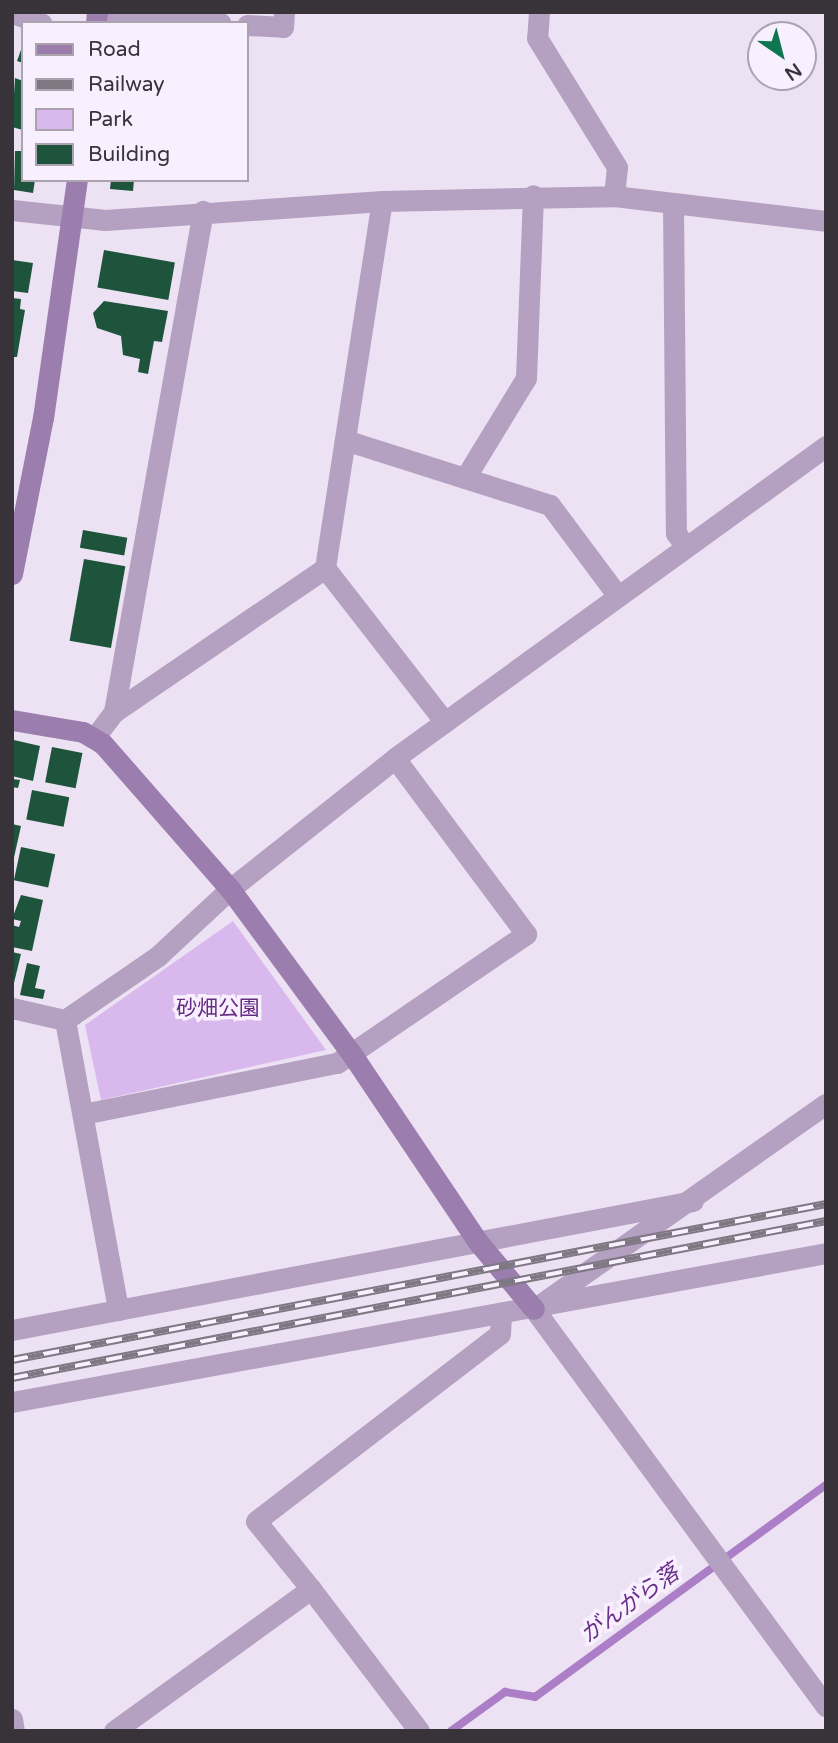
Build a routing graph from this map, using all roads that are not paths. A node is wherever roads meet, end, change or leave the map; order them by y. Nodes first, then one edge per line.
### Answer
1 (284, 12) edge
2 (539, 12) edge
3 (12, 13) edge
4 (97, 13) edge
5 (35, 21) edge
6 (196, 21) edge
7 (248, 25) edge
8 (77, 182) edge
9 (533, 195) junction
10 (614, 196) junction
11 (382, 201) junction
12 (673, 203) junction
13 (12, 209) edge
14 (203, 211) junction
15 (73, 216) junction
16 (826, 221) edge
17 (345, 440) junction
18 (826, 446) edge
19 (465, 478) junction
20 (685, 547) junction
21 (325, 568) junction
22 (12, 574) edge
23 (617, 595) junction
24 (114, 712) junction
25 (12, 720) edge
26 (445, 722) junction
27 (95, 737) junction
28 (395, 758) junction
29 (230, 890) junction
30 (12, 1008) edge
31 (65, 1020) junction
32 (353, 1056) junction
33 (826, 1104) edge
34 (83, 1114) junction
35 (693, 1201) junction
36 (478, 1241) junction
37 (826, 1253) edge
38 (118, 1310) junction
39 (534, 1310) junction
40 (501, 1315) junction
41 (12, 1330) edge
42 (12, 1402) edge
43 (311, 1589) junction
44 (826, 1706) edge
45 (12, 1719) edge
46 (14, 1731) edge
47 (114, 1731) edge
48 (419, 1731) edge

1 - 7 street
2 - 10 street
3 - 5 street
4 - 6 street
8 - 15 street
9 - 10 street
9 - 11 street
9 - 19 street
10 - 12 street
11 - 14 street
11 - 17 street
12 - 16 street
12 - 20 street
13 - 15 street
14 - 15 street
14 - 24 street
15 - 22 street
17 - 19 street
17 - 21 street
18 - 20 street
19 - 23 street
20 - 23 street
21 - 24 street
21 - 26 street
23 - 26 street
24 - 27 street
25 - 27 street
26 - 28 street
27 - 29 street
28 - 29 street
28 - 32 street
29 - 31 street
29 - 32 street
30 - 31 street
31 - 34 street
32 - 34 street
32 - 36 street
33 - 35 street
34 - 38 street
35 - 36 street
35 - 39 street
36 - 38 street
36 - 39 street
37 - 39 street
38 - 41 street
39 - 40 street
39 - 44 street
40 - 42 street
40 - 43 street
43 - 47 street
43 - 48 street
45 - 46 street

